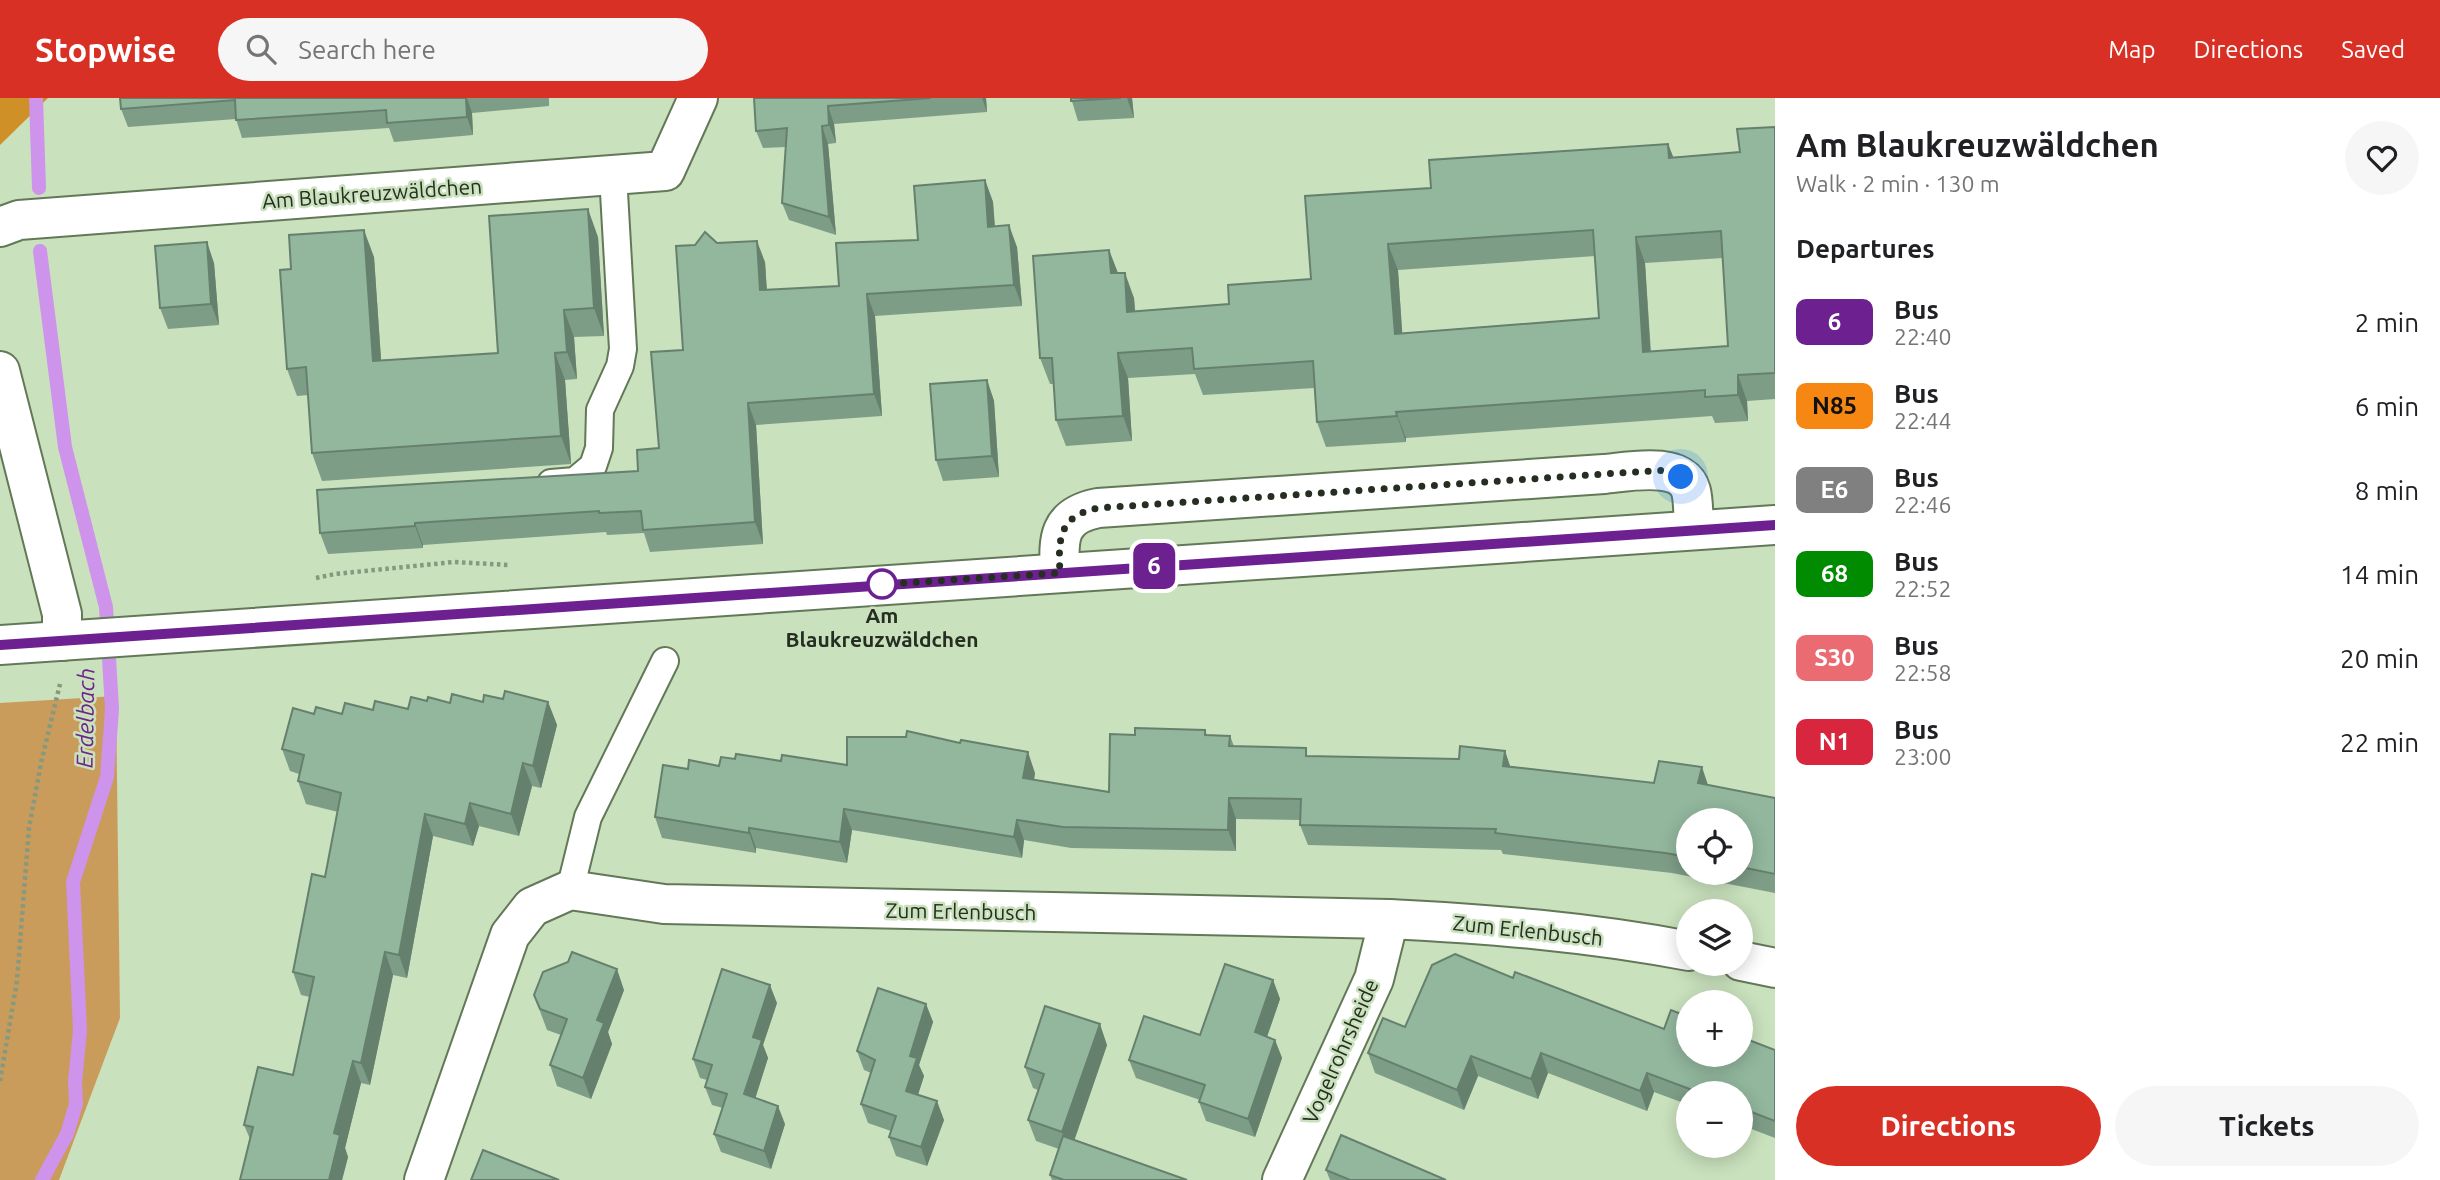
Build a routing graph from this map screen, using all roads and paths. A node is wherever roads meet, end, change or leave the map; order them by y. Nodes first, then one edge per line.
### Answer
1 (698, 98) edge
2 (613, 175) junction
3 (0, 227) edge
4 (0, 371) edge
5 (533, 484) edge
6 (1775, 525) edge
7 (1694, 530) junction
8 (1060, 573) junction
9 (71, 640) junction
10 (0, 645) edge
11 (665, 661) dead end
12 (61, 680) dead end
13 (570, 890) junction
14 (1389, 919) junction
15 (1676, 949) edge
16 (1753, 963) edge
17 (1775, 968) edge
18 (3, 1051) edge
19 (0, 1080) edge
20 (424, 1180) edge
21 (1282, 1180) edge

1 - 2 street, Am Blaukreuzwäldchen
2 - 3 street, Am Blaukreuzwäldchen
2 - 5 lane
4 - 9 street
6 - 7 street
7 - 8 street
7 - 8 street
8 - 9 street
9 - 10 street
11 - 13 lane
12 - 18 path
13 - 14 street, Zum Erlenbusch
13 - 20 street
14 - 15 street, Zum Erlenbusch
14 - 21 street, Vogelrohrsheide
16 - 17 street
18 - 19 path

